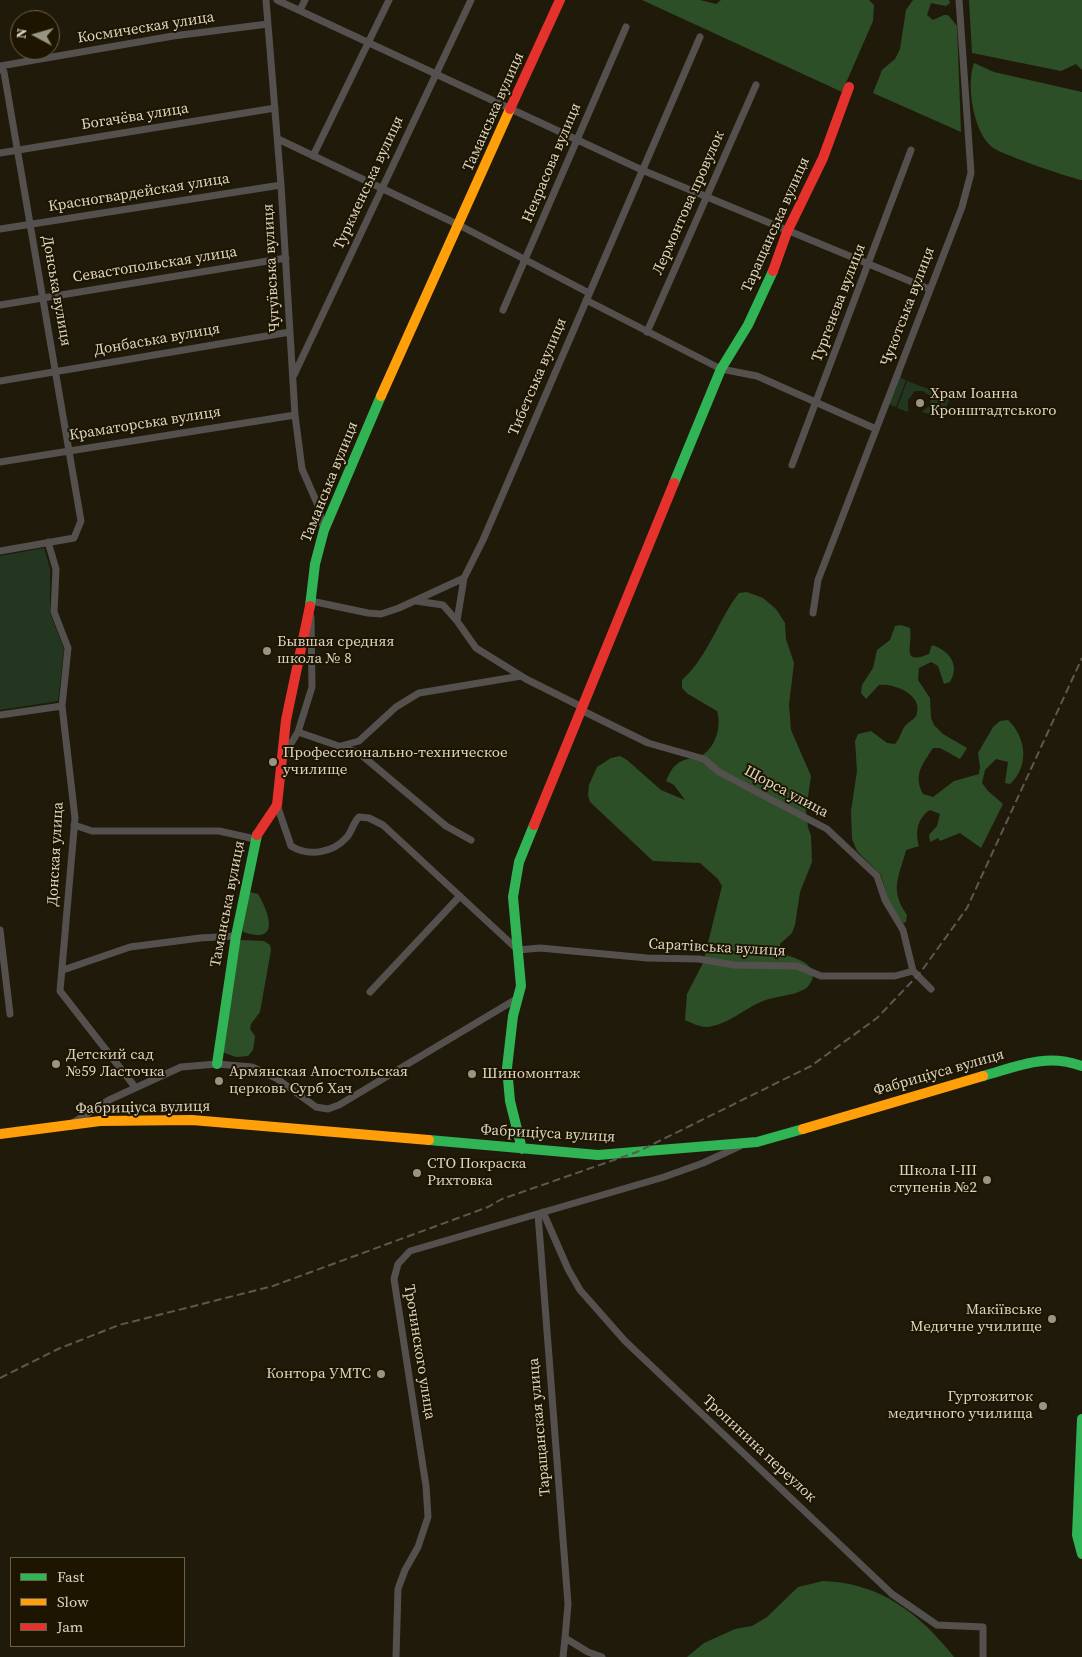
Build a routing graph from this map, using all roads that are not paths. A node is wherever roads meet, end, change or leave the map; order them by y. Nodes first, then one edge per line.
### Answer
1 (266, 0) edge
2 (277, 0) edge
3 (305, 0) edge
4 (390, 0) edge
5 (471, 0) edge
6 (560, 0) edge
7 (959, 0) edge
8 (300, 10) junction
9 (268, 24) junction
10 (626, 27) dead end
11 (700, 37) dead end
12 (368, 42) junction
13 (0, 67) edge
14 (437, 72) junction
15 (756, 85) dead end
16 (849, 87) dead end
17 (275, 108) junction
18 (512, 108) junction
19 (278, 139) junction
20 (577, 139) junction
21 (18, 150) junction
22 (911, 150) dead end
23 (0, 153) edge
24 (313, 156) junction
25 (642, 170) junction
26 (281, 184) junction
27 (382, 189) junction
28 (706, 197) junction
29 (30, 223) junction
30 (459, 225) junction
31 (0, 229) edge
32 (787, 232) junction
33 (286, 258) junction
34 (525, 259) junction
35 (869, 264) junction
36 (930, 289) junction
37 (587, 297) junction
38 (43, 298) junction
39 (0, 305) edge
40 (503, 310) dead end
41 (290, 332) junction
42 (647, 332) junction
43 (721, 370) junction
44 (56, 371) junction
45 (293, 377) junction
46 (0, 381) edge
47 (815, 401) junction
48 (295, 415) junction
49 (876, 429) junction
50 (69, 450) junction
51 (0, 462) edge
52 (792, 465) dead end
53 (324, 530) junction
54 (48, 542) junction
55 (0, 551) edge
56 (464, 578) junction
57 (311, 601) junction
58 (416, 601) junction
59 (813, 613) dead end
60 (457, 621) junction
61 (521, 676) junction
62 (62, 706) junction
63 (582, 708) junction
64 (0, 715) edge
65 (298, 732) junction
66 (341, 746) junction
67 (282, 758) junction
68 (277, 804) junction
69 (74, 825) junction
70 (255, 839) junction
71 (471, 840) dead end
72 (460, 896) junction
73 (0, 930) edge
74 (236, 936) junction
75 (518, 950) junction
76 (63, 970) junction
77 (913, 971) junction
78 (931, 990) dead end
79 (370, 992) dead end
80 (518, 998) junction
81 (10, 1014) dead end
82 (217, 1064) junction
83 (1081, 1067) edge
84 (134, 1088) junction
85 (70, 1124) junction
86 (0, 1134) edge
87 (746, 1143) junction
88 (522, 1149) junction
89 (540, 1213) junction
90 (1082, 1420) edge
91 (1081, 1469) edge
92 (1080, 1519) edge
93 (1082, 1554) edge
94 (565, 1638) junction
95 (396, 1657) edge
96 (563, 1657) edge
97 (602, 1657) edge
98 (983, 1657) edge

1 - 9 street, Чугуївська вулиця
2 - 8 street
3 - 8 street
4 - 12 street
5 - 14 street, Туркменська вулиця
6 - 18 street, Таманська вулиця
7 - 36 street, Чукотська вулиця
8 - 12 street
9 - 13 street, Космическая улица
9 - 17 street, Чугуївська вулиця
10 - 20 street, Некрасова вулиця
11 - 25 street, Тибетська вулиця
12 - 14 street
12 - 24 street
13 - 21 street, Донська вулиця
14 - 18 street
14 - 27 street, Туркменська вулиця
15 - 28 street, Лермонтова провулок
16 - 32 street, Таращанська вулиця
17 - 19 street, Чугуївська вулиця
17 - 21 street, Богачёва улица
18 - 20 street
18 - 30 street, Таманська вулиця
19 - 24 street
19 - 26 street, Чугуївська вулиця
20 - 25 street
20 - 34 street, Некрасова вулиця
21 - 23 street, Богачёва улица
21 - 29 street, Донська вулиця
22 - 35 street, Тургенєва вулиця
24 - 27 street
25 - 28 street
25 - 37 street, Тибетська вулиця
26 - 29 street, Красногвардейская улица
26 - 33 street, Чугуївська вулиця
27 - 30 street
27 - 45 street, Туркменська вулиця
28 - 32 street
28 - 42 street, Лермонтова провулок
29 - 31 street, Красногвардейская улица
29 - 38 street, Донська вулиця
30 - 34 street
30 - 53 street, Таманська вулиця
32 - 35 street
32 - 43 street, Таращанська вулиця
33 - 38 street, Севастопольская улица
33 - 41 street, Чугуївська вулиця
34 - 37 street
34 - 40 street, Некрасова вулиця
35 - 36 street
35 - 47 street, Тургенєва вулиця
36 - 49 street, Чукотська вулиця
37 - 42 street
37 - 56 street, Тибетська вулиця
38 - 39 street, Севастопольская улица
38 - 44 street, Донська вулиця
41 - 44 street, Донбаська вулиця
41 - 45 street, Чугуївська вулиця
42 - 43 street
43 - 47 street
43 - 63 street, Таращанська вулиця
44 - 46 street, Донбаська вулиця
44 - 50 street, Донська вулиця
45 - 48 street, Чугуївська вулиця
47 - 49 street
47 - 52 street, Тургенєва вулиця
48 - 50 street, Краматорська вулиця
48 - 53 street, Чугуївська вулиця
49 - 59 street, Чукотська вулиця
50 - 51 street, Краматорська вулиця
50 - 54 street, Донська вулиця
53 - 57 street, Таманська вулиця
54 - 55 street
54 - 62 street, Донская улица
56 - 58 street
56 - 60 street, Тибетська вулиця
57 - 58 street
57 - 65 street
57 - 67 street, Таманська вулиця
58 - 60 street, Щорса улица
60 - 61 street, Щорса улица
61 - 63 street, Щорса улица
61 - 66 street
62 - 64 street
62 - 69 street, Донская улица
63 - 75 street, Таращанська вулиця
63 - 77 street, Щорса улица
65 - 66 street
65 - 67 street
66 - 71 street
67 - 68 street, Таманська вулиця
68 - 70 street, Таманська вулиця
68 - 72 street
69 - 70 street
69 - 76 street, Донская улица
70 - 74 street, Таманська вулиця
72 - 75 street
72 - 79 street
73 - 81 street
74 - 76 street
74 - 82 street, Таманська вулиця
75 - 77 street, Саратівська вулиця
75 - 80 street, Таращанська вулиця
76 - 84 street, Донская улица
77 - 78 street, Щорса улица
80 - 82 street
80 - 88 street, Таращанська вулиця
82 - 84 street
83 - 87 street, Фабриціуса вулиця
84 - 85 street
85 - 86 street, Фабриціуса вулиця
85 - 88 street, Фабриціуса вулиця
87 - 88 street, Фабриціуса вулиця
87 - 89 street, Трочинского улица
89 - 94 street, Таращанская улица
89 - 95 street, Трочинского улица
89 - 98 street, Тропинина переулок
90 - 91 street
91 - 92 street
92 - 93 street
94 - 96 street, Таращанская улица
94 - 97 street

